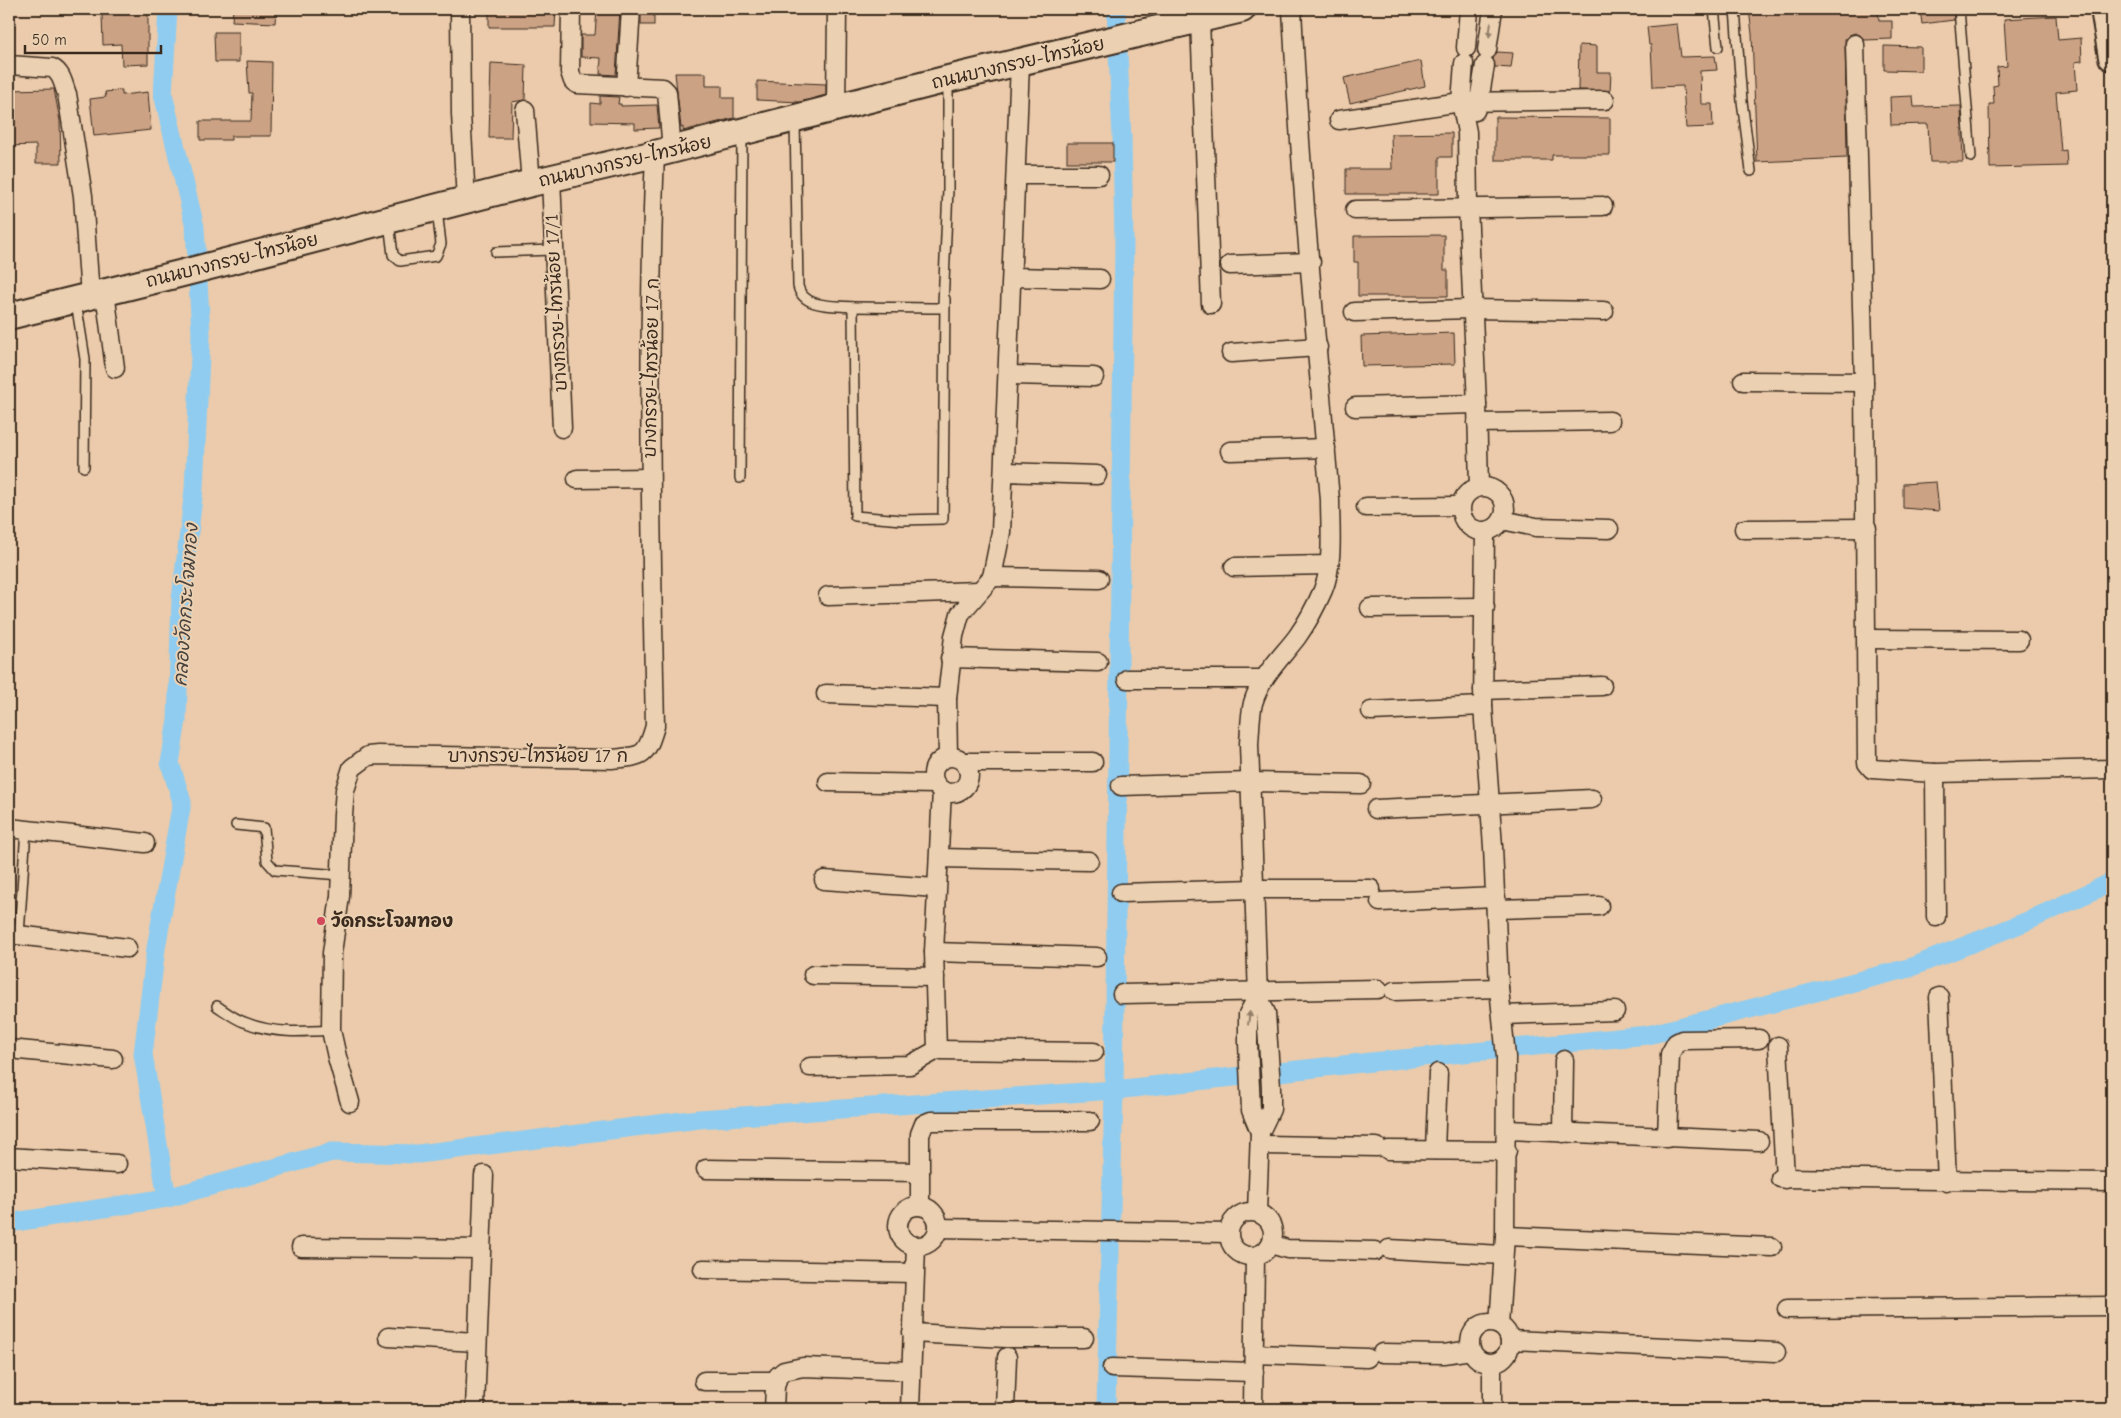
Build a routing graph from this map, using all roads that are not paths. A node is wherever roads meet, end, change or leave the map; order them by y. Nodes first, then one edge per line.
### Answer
1 (460, 9) edge
2 (571, 9) edge
3 (631, 9) edge
4 (837, 9) edge
5 (1242, 9) edge
6 (1292, 9) edge
7 (1469, 9) edge
8 (1493, 9) edge
9 (1714, 9) edge
10 (1735, 9) edge
11 (1959, 9) edge
12 (2104, 9) edge
13 (1205, 15) edge
14 (1855, 44) dead end
15 (1718, 47) dead end
16 (2112, 56) edge
17 (1020, 63) junction
18 (9, 65) edge
19 (948, 79) junction
20 (626, 86) junction
21 (1605, 100) dead end
22 (1479, 101) junction
23 (1461, 102) junction
24 (836, 108) junction
25 (525, 110) dead end
26 (795, 119) junction
27 (1339, 120) dead end
28 (742, 132) junction
29 (1467, 132) junction
30 (664, 152) junction
31 (1972, 157) dead end
32 (1751, 171) dead end
33 (1016, 174) junction
34 (1099, 175) dead end
35 (541, 181) junction
36 (466, 200) junction
37 (1603, 206) dead end
38 (436, 207) junction
39 (1468, 207) junction
40 (1355, 210) dead end
41 (389, 220) junction
42 (554, 250) junction
43 (496, 252) dead end
44 (1311, 262) junction
45 (1230, 265) dead end
46 (1012, 277) junction
47 (1100, 280) dead end
48 (90, 296) junction
49 (945, 299) junction
50 (1211, 304) dead end
51 (852, 307) junction
52 (1472, 309) junction
53 (1604, 311) dead end
54 (1354, 312) dead end
55 (9, 316) edge
56 (1318, 347) junction
57 (1231, 353) dead end
58 (115, 368) dead end
59 (1008, 375) junction
60 (1094, 377) dead end
61 (1743, 381) dead end
62 (1864, 382) junction
63 (1478, 404) junction
64 (1355, 407) dead end
65 (1610, 421) dead end
66 (1478, 423) junction
67 (562, 428) dead end
68 (1326, 448) junction
69 (1230, 451) dead end
70 (84, 467) dead end
71 (1005, 472) junction
72 (1097, 475) dead end
73 (650, 478) junction
74 (740, 478) dead end
75 (577, 479) dead end
76 (1479, 487) junction
77 (1461, 506) junction
78 (1366, 507) dead end
79 (1502, 520) junction
80 (1866, 528) junction
81 (1609, 529) dead end
82 (1744, 529) dead end
83 (1485, 531) junction
84 (1329, 565) junction
85 (1234, 567) dead end
86 (992, 576) junction
87 (1098, 579) dead end
88 (979, 591) junction
89 (828, 596) dead end
90 (1484, 607) junction
91 (1370, 608) dead end
92 (1867, 639) junction
93 (2020, 640) dead end
94 (950, 658) junction
95 (1098, 662) dead end
96 (1127, 679) dead end
97 (1263, 679) junction
98 (1602, 686) dead end
99 (826, 694) dead end
100 (947, 698) junction
101 (1483, 698) junction
102 (1371, 711) dead end
103 (956, 759) junction
104 (1093, 762) dead end
105 (2112, 769) edge
106 (1935, 773) junction
107 (828, 782) dead end
108 (1250, 782) junction
109 (1361, 784) dead end
110 (1121, 786) dead end
111 (939, 787) junction
112 (1592, 799) dead end
113 (1490, 804) junction
114 (1376, 809) dead end
115 (236, 825) dead end
116 (9, 828) edge
117 (26, 829) junction
118 (145, 843) dead end
119 (939, 858) junction
120 (1089, 861) dead end
121 (341, 875) junction
122 (824, 880) dead end
123 (936, 888) junction
124 (1254, 889) junction
125 (1121, 893) dead end
126 (1496, 903) junction
127 (1600, 906) dead end
128 (1936, 917) dead end
129 (14, 935) edge
130 (127, 948) dead end
131 (934, 952) junction
132 (1097, 957) dead end
133 (813, 976) dead end
134 (935, 977) junction
135 (1499, 988) junction
136 (1122, 994) dead end
137 (1258, 994) junction
138 (1939, 997) dead end
139 (217, 1006) dead end
140 (1615, 1011) dead end
141 (1503, 1015) junction
142 (331, 1030) junction
143 (1759, 1039) dead end
144 (1778, 1046) dead end
145 (9, 1049) edge
146 (937, 1050) junction
147 (1094, 1052) dead end
148 (113, 1059) dead end
149 (1564, 1060) dead end
150 (810, 1066) dead end
151 (1438, 1073) dead end
152 (350, 1102) dead end
153 (1090, 1121) dead end
154 (1507, 1130) junction
155 (1563, 1133) junction
156 (1668, 1138) junction
157 (1260, 1139) junction
158 (1759, 1142) dead end
159 (1435, 1150) junction
160 (1507, 1151) junction
161 (9, 1157) edge
162 (117, 1164) dead end
163 (706, 1169) dead end
164 (920, 1172) junction
165 (484, 1175) dead end
166 (1946, 1182) junction
167 (2112, 1182) edge
168 (920, 1206) junction
169 (1257, 1212) junction
170 (938, 1228) junction
171 (1228, 1233) junction
172 (1505, 1236) junction
173 (1271, 1244) junction
174 (916, 1246) junction
175 (301, 1247) dead end
176 (1772, 1247) dead end
177 (481, 1249) junction
178 (1503, 1255) junction
179 (1255, 1256) junction
180 (703, 1269) dead end
181 (914, 1273) junction
182 (2112, 1306) edge
183 (1787, 1309) dead end
184 (1499, 1326) junction
185 (912, 1333) junction
186 (388, 1337) dead end
187 (1084, 1338) dead end
188 (1510, 1340) junction
189 (477, 1342) junction
190 (1471, 1350) junction
191 (1776, 1352) dead end
192 (1254, 1354) junction
193 (1007, 1358) dead end
194 (1492, 1363) junction
195 (1112, 1368) dead end
196 (911, 1370) junction
197 (1254, 1372) junction
198 (704, 1381) dead end
199 (776, 1381) junction
200 (475, 1409) edge
201 (774, 1409) edge
202 (910, 1409) edge
203 (1005, 1409) edge
204 (1253, 1409) edge
205 (1492, 1409) edge

1 - 36 street
2 - 20 street, บางกรวย-ไทรน้อย 17 ก
3 - 20 street
4 - 24 street
5 - 13 main road, ถนนบางกรวย-ไทรน้อย
6 - 44 street
7 - 23 street
8 -> 22 street
9 - 15 lane
10 - 32 lane
11 - 31 lane
12 - 16 main road
13 - 17 main road, ถนนบางกรวย-ไทรน้อย
13 - 50 street
14 - 62 street
17 - 19 main road, ถนนบางกรวย-ไทรน้อย
17 - 33 street
18 - 48 street
19 - 24 main road, ถนนบางกรวย-ไทรน้อย
19 - 49 lane
20 - 30 street, บางกรวย-ไทรน้อย 17 ก
21 - 22 street
22 - 23 street
22 - 29 street
23 - 27 street
23 - 29 street
24 - 26 main road, ถนนบางกรวย-ไทรน้อย
25 - 35 street, บางกรวย-ไทรน้อย 17/1
26 - 28 main road, ถนนบางกรวย-ไทรน้อย
26 - 51 lane
28 - 30 main road, ถนนบางกรวย-ไทรน้อย
28 - 74 lane
29 - 39 street
30 - 35 main road, ถนนบางกรวย-ไทรน้อย
30 - 73 street, บางกรวย-ไทรน้อย 17 ก
33 - 34 street
33 - 46 street
35 - 36 main road, ถนนบางกรวย-ไทรน้อย
35 - 42 street, บางกรวย-ไทรน้อย 17/1
36 - 38 main road, ถนนบางกรวย-ไทรน้อย
37 - 39 street
38 - 41 main road, ถนนบางกรวย-ไทรน้อย
38 - 41 lane
39 - 40 street
39 - 52 street
41 - 48 main road, ถนนบางกรวย-ไทรน้อย
42 - 43 lane
42 - 67 street, บางกรวย-ไทรน้อย 17/1
44 - 45 street
44 - 56 street
46 - 47 street
46 - 59 street
48 - 55 main road, ถนนบางกรวย-ไทรน้อย
48 - 58 street
48 - 70 lane
49 - 51 lane
49 - 51 lane
52 - 53 street
52 - 54 street
52 - 63 street
56 - 57 street
56 - 68 street
59 - 60 street
59 - 71 street
61 - 62 street
62 - 80 street
63 - 64 street
63 - 66 street
65 - 66 street
66 - 76 street
68 - 69 street
68 - 84 street
71 - 72 street
71 - 86 street
73 - 75 street
73 - 121 street, บางกรวย-ไทรน้อย 17 ก
76 - 77 street
76 - 79 street
77 - 78 street
77 - 83 street
79 - 81 street
79 - 83 street
80 - 82 street
80 - 92 street
83 - 90 street
84 - 85 street
84 - 97 street
86 - 87 street
86 - 88 street
88 - 89 street
88 - 94 street
90 - 91 street
90 - 101 street
92 - 93 street
92 - 106 street
94 - 95 street
94 - 100 street
96 - 97 street
97 - 108 street
98 - 101 street
99 - 100 street
100 - 103 street
101 - 102 street
101 - 113 street
103 - 104 street
103 - 111 street
103 - 111 street
105 - 106 street
106 - 128 street
107 - 111 street
108 - 109 street
108 - 110 street
108 - 124 street
111 - 119 street
112 - 113 street
113 - 114 street
113 - 126 street
115 - 121 lane
116 - 117 street
117 - 118 street
117 - 129 lane
119 - 120 street
119 - 123 street
121 - 142 street, บางกรวย-ไทรน้อย 17 ก
122 - 123 street
123 - 131 street
124 - 125 street
124 - 126 street
124 - 137 street
126 - 127 street
126 - 135 street
129 - 130 street
131 - 132 street
131 - 134 street
133 - 134 street
134 - 146 street
135 - 137 street
135 - 141 street
136 - 137 street
137 - 157 street
157 -> 137 street
138 - 166 street
139 - 142 lane
140 - 141 street
141 - 154 street
142 - 152 street, บางกรวย-ไทรน้อย 17 ก
143 - 156 street
144 - 166 street
145 - 148 street
146 - 147 street
146 - 150 street
149 - 155 street
151 - 159 street
153 - 164 street
154 - 155 street
154 - 160 street
155 - 156 street
156 - 158 street
157 - 159 street
157 - 169 street
159 - 160 street
160 - 172 street
161 - 162 street
163 - 164 street
164 - 168 street
165 - 177 street
166 - 167 street
168 - 170 street
168 - 174 street
169 - 171 street
169 - 173 street
170 - 171 street
170 - 174 street
171 - 179 street
172 - 176 street
172 - 178 street
173 - 178 street
173 - 179 street
174 - 181 street
175 - 177 street
177 - 189 street
178 - 184 street
179 - 192 street
180 - 181 street
181 - 185 street
182 - 183 street
184 - 188 street
184 - 190 street
185 - 187 street
185 - 196 street
186 - 189 street
188 - 191 street
188 - 194 street
189 - 200 street
190 - 192 street
190 - 194 street
192 - 197 street
193 - 203 street
194 - 205 street
195 - 197 street
196 - 199 street
196 - 202 street
197 - 204 street
198 - 199 street
199 - 201 street

